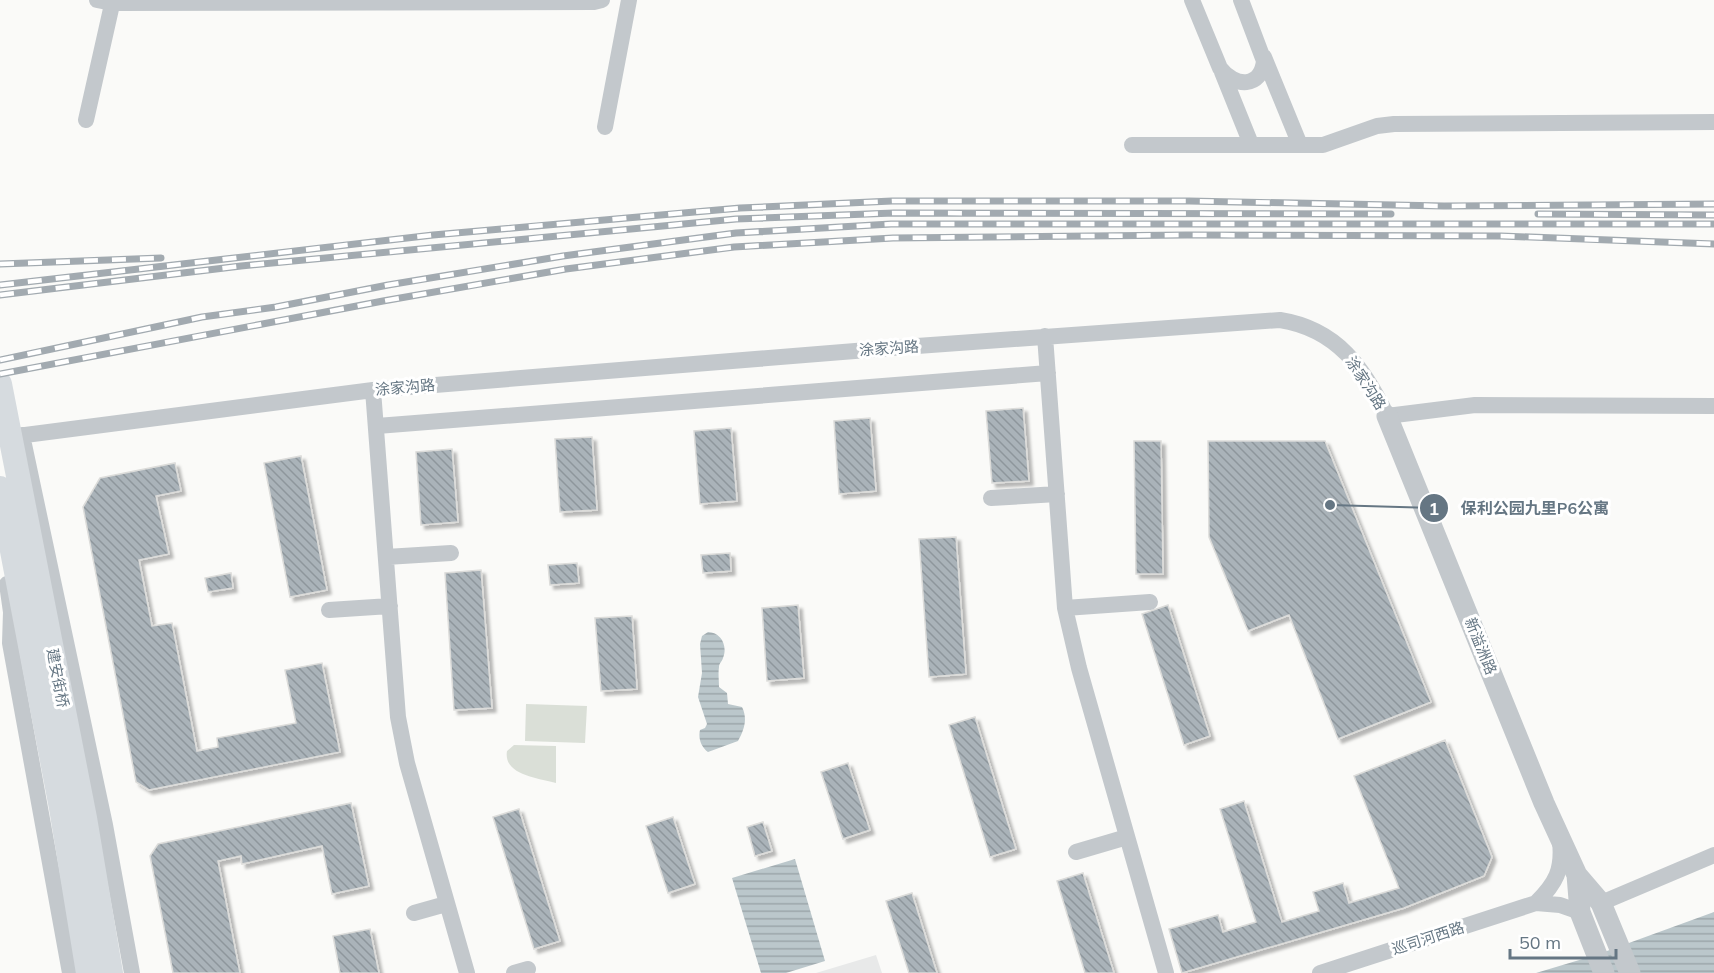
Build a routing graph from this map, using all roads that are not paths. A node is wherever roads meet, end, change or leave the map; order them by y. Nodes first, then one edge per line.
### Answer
1 (602, 0) edge
2 (629, 0) edge
3 (1192, 0) edge
4 (1241, 0) edge
5 (107, 1) edge
6 (1262, 53) junction
7 (1220, 69) junction
8 (86, 120) dead end
9 (1714, 122) edge
10 (605, 127) dead end
11 (1251, 144) junction
12 (1132, 145) dead end
13 (1300, 145) junction
14 (1045, 336) junction
15 (1048, 373) junction
16 (0, 384) edge
17 (374, 390) junction
18 (1714, 406) edge
19 (1388, 416) junction
20 (377, 426) junction
21 (22, 435) junction
22 (0, 438) edge
23 (0, 488) edge
24 (1056, 494) junction
25 (991, 498) dead end
26 (0, 548) edge
27 (451, 553) dead end
28 (386, 557) junction
29 (1150, 602) dead end
30 (390, 606) junction
31 (1065, 608) junction
32 (329, 610) dead end
33 (1559, 835) junction
34 (1127, 837) junction
35 (1076, 852) dead end
36 (1714, 855) edge
37 (1577, 874) junction
38 (1536, 903) junction
39 (1601, 903) junction
40 (446, 904) junction
41 (1580, 912) junction
42 (414, 914) dead end
43 (70, 973) edge
44 (88, 973) edge
45 (111, 973) edge
46 (132, 973) edge
47 (466, 973) edge
48 (1166, 973) edge
49 (1320, 973) edge
50 (1604, 973) edge
51 (1630, 973) edge

1 - 5 street
2 - 10 street
3 - 7 street
4 - 6 street
5 - 8 street
6 - 7 street
6 - 13 street
7 - 11 street
9 - 13 street
11 - 12 street
11 - 13 street
14 - 15 street
14 - 17 street, 涂家沟路
14 - 19 street, 涂家沟路
15 - 20 street
15 - 24 street
16 - 45 main road, 建安街桥
17 - 20 street
17 - 21 street, 涂家沟路
18 - 19 street, 涂家沟路
19 - 33 street, 新溢洲路
20 - 28 street
21 - 22 street, 涂家沟路
21 - 46 street
23 - 44 main road, 建安街桥
24 - 25 street
24 - 31 street
26 - 43 street
27 - 28 street
28 - 30 street
29 - 31 street
30 - 32 street
30 - 40 street
31 - 34 street
33 - 37 street, 新溢洲路
33 - 38 street
34 - 35 street
34 - 48 street
36 - 39 street
37 - 39 street
37 - 41 street
38 - 41 street
38 - 49 street, 巡司河西路
39 - 51 street
40 - 42 street
40 - 47 street
41 - 50 street

